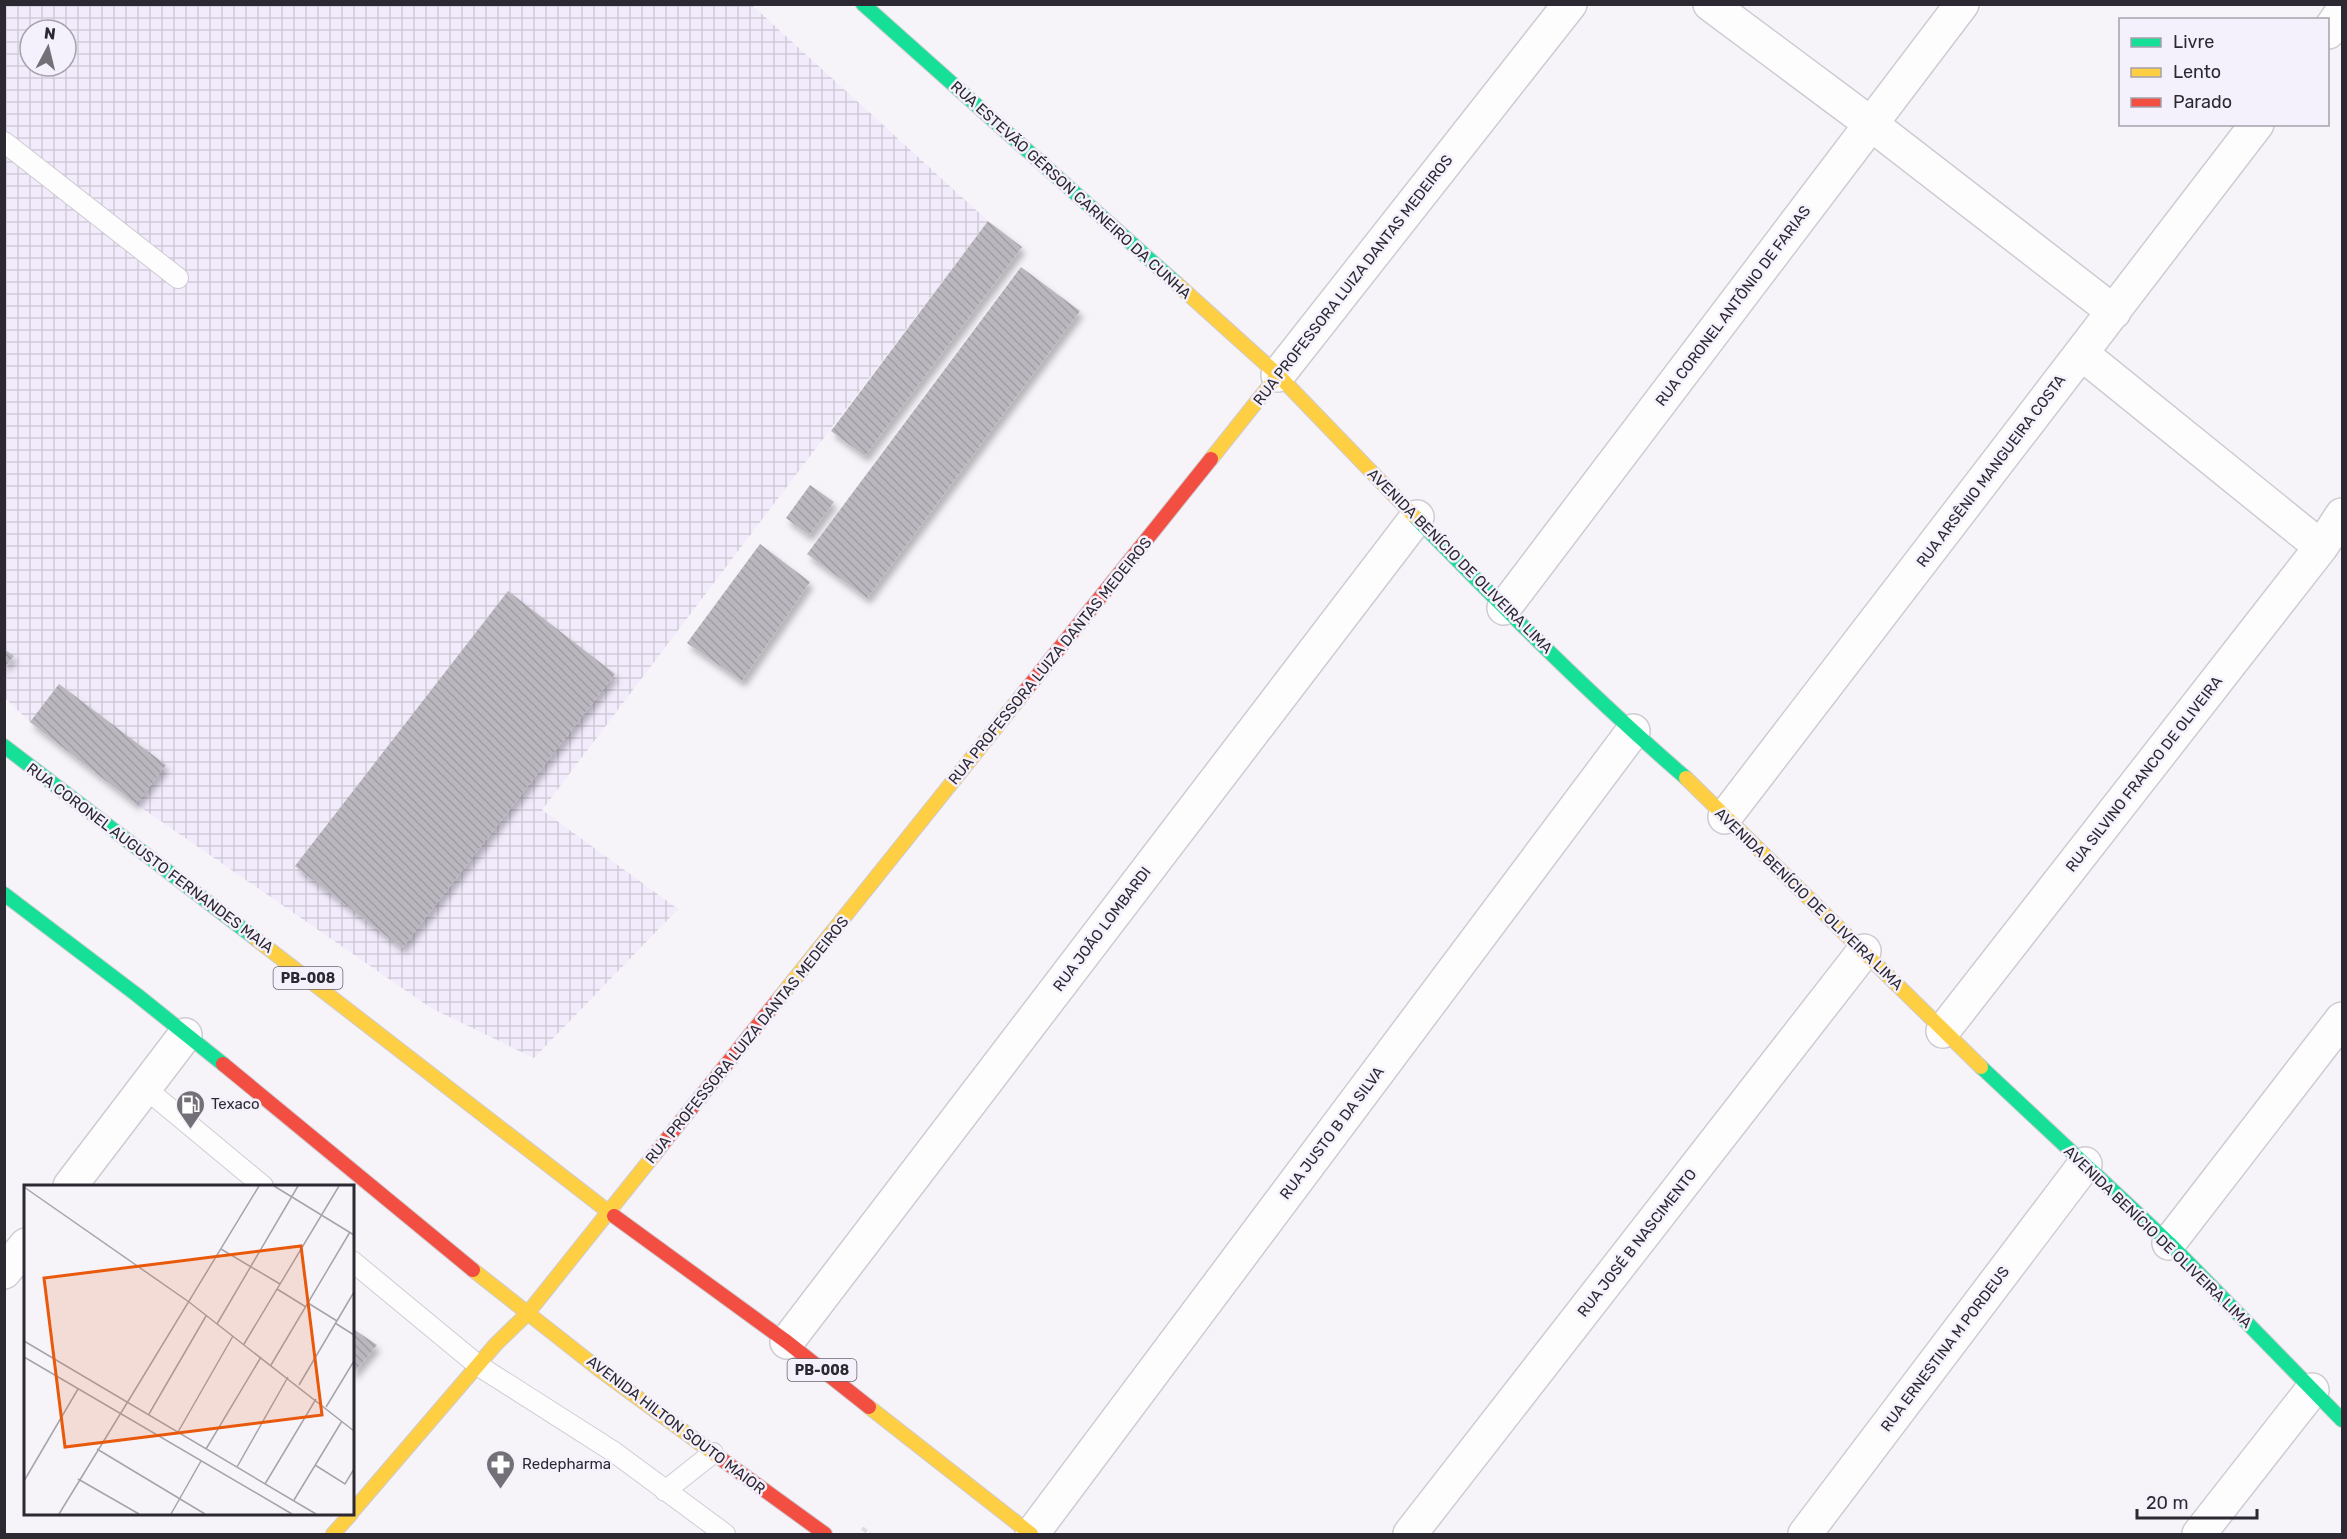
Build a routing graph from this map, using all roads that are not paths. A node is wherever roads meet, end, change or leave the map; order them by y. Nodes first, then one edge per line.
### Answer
1 (864, 4) edge
2 (1570, 4) edge
3 (1710, 4) edge
4 (1962, 4) edge
5 (2343, 12) edge
6 (2329, 31) edge
7 (1871, 124) junction
8 (2255, 126) edge
9 (4, 142) edge
10 (178, 278) dead end
11 (2114, 312) junction
12 (2081, 353) junction
13 (1278, 375) junction
14 (2343, 515) edge
15 (1417, 517) junction
16 (2320, 547) junction
17 (1504, 608) junction
18 (1632, 731) junction
19 (4, 746) edge
20 (1725, 818) junction
21 (4, 894) edge
22 (1864, 951) junction
23 (2343, 1019) edge
24 (1943, 1031) junction
25 (185, 1035) junction
26 (145, 1088) junction
27 (2085, 1164) junction
28 (71, 1185) edge
29 (262, 1185) edge
30 (609, 1212) junction
31 (2169, 1243) junction
32 (24, 1247) edge
33 (354, 1263) edge
34 (4, 1272) edge
35 (527, 1314) junction
36 (787, 1342) junction
37 (478, 1366) junction
38 (2312, 1390) junction
39 (2343, 1420) edge
40 (713, 1453) junction
41 (665, 1491) junction
42 (354, 1511) edge
43 (350, 1515) edge
44 (333, 1534) edge
45 (724, 1534) edge
46 (825, 1534) edge
47 (1031, 1534) edge
48 (1410, 1534) edge
49 (1805, 1534) edge
50 (2199, 1534) edge

1 - 13 street, RUA ESTEVÃO GÉRSON CARNEIRO DA CUNHA
2 - 13 street, RUA PROFESSORA LUIZA DANTAS MEDEIROS
3 - 7 street
4 - 7 street, RUA CORONEL ANTÔNIO DE FARIAS
5 - 6 street
7 - 11 street
7 - 17 street, RUA CORONEL ANTÔNIO DE FARIAS
8 - 11 street, RUA ARSÊNIO MANGUEIRA COSTA
9 - 10 lane
11 - 12 street, RUA ARSÊNIO MANGUEIRA COSTA
12 - 16 street
12 - 20 street, RUA ARSÊNIO MANGUEIRA COSTA
13 - 15 street, AVENIDA BENÍCIO DE OLIVEIRA LIMA
13 - 30 street, RUA PROFESSORA LUIZA DANTAS MEDEIROS
14 - 16 street, RUA SILVINO FRANCO DE OLIVEIRA
15 - 17 street, AVENIDA BENÍCIO DE OLIVEIRA LIMA
15 - 36 street, RUA JOÃO LOMBARDI
16 - 24 street, RUA SILVINO FRANCO DE OLIVEIRA
17 - 18 street, AVENIDA BENÍCIO DE OLIVEIRA LIMA
18 - 20 street, AVENIDA BENÍCIO DE OLIVEIRA LIMA
18 - 47 street, RUA JUSTO B DA SILVA
19 - 30 street, RUA CORONEL AUGUSTO FERNANDES MAIA / PB-008
20 - 22 street, AVENIDA BENÍCIO DE OLIVEIRA LIMA
21 - 25 street
22 - 24 street, AVENIDA BENÍCIO DE OLIVEIRA LIMA
22 - 48 street, RUA JOSÉ B NASCIMENTO
23 - 31 street
24 - 27 street, AVENIDA BENÍCIO DE OLIVEIRA LIMA
25 - 26 street
25 - 35 street
26 - 28 street
26 - 29 lane
27 - 31 street, AVENIDA BENÍCIO DE OLIVEIRA LIMA
27 - 49 street, RUA ERNESTINA M PORDEUS
30 - 35 street, RUA PROFESSORA LUIZA DANTAS MEDEIROS
30 - 36 street, PB-008
31 - 38 street, AVENIDA BENÍCIO DE OLIVEIRA LIMA
32 - 34 street
33 - 37 lane
35 - 37 street, RUA PROFESSORA LUIZA DANTAS MEDEIROS
35 - 40 street, AVENIDA HILTON SOUTO MAIOR
36 - 47 street, PB-008
37 - 41 lane
37 - 42 street, RUA PROFESSORA LUIZA DANTAS MEDEIROS
38 - 39 street, AVENIDA BENÍCIO DE OLIVEIRA LIMA
38 - 50 street
40 - 41 lane
40 - 46 street, AVENIDA HILTON SOUTO MAIOR
41 - 45 lane
43 - 44 street, RUA PROFESSORA LUIZA DANTAS MEDEIROS

